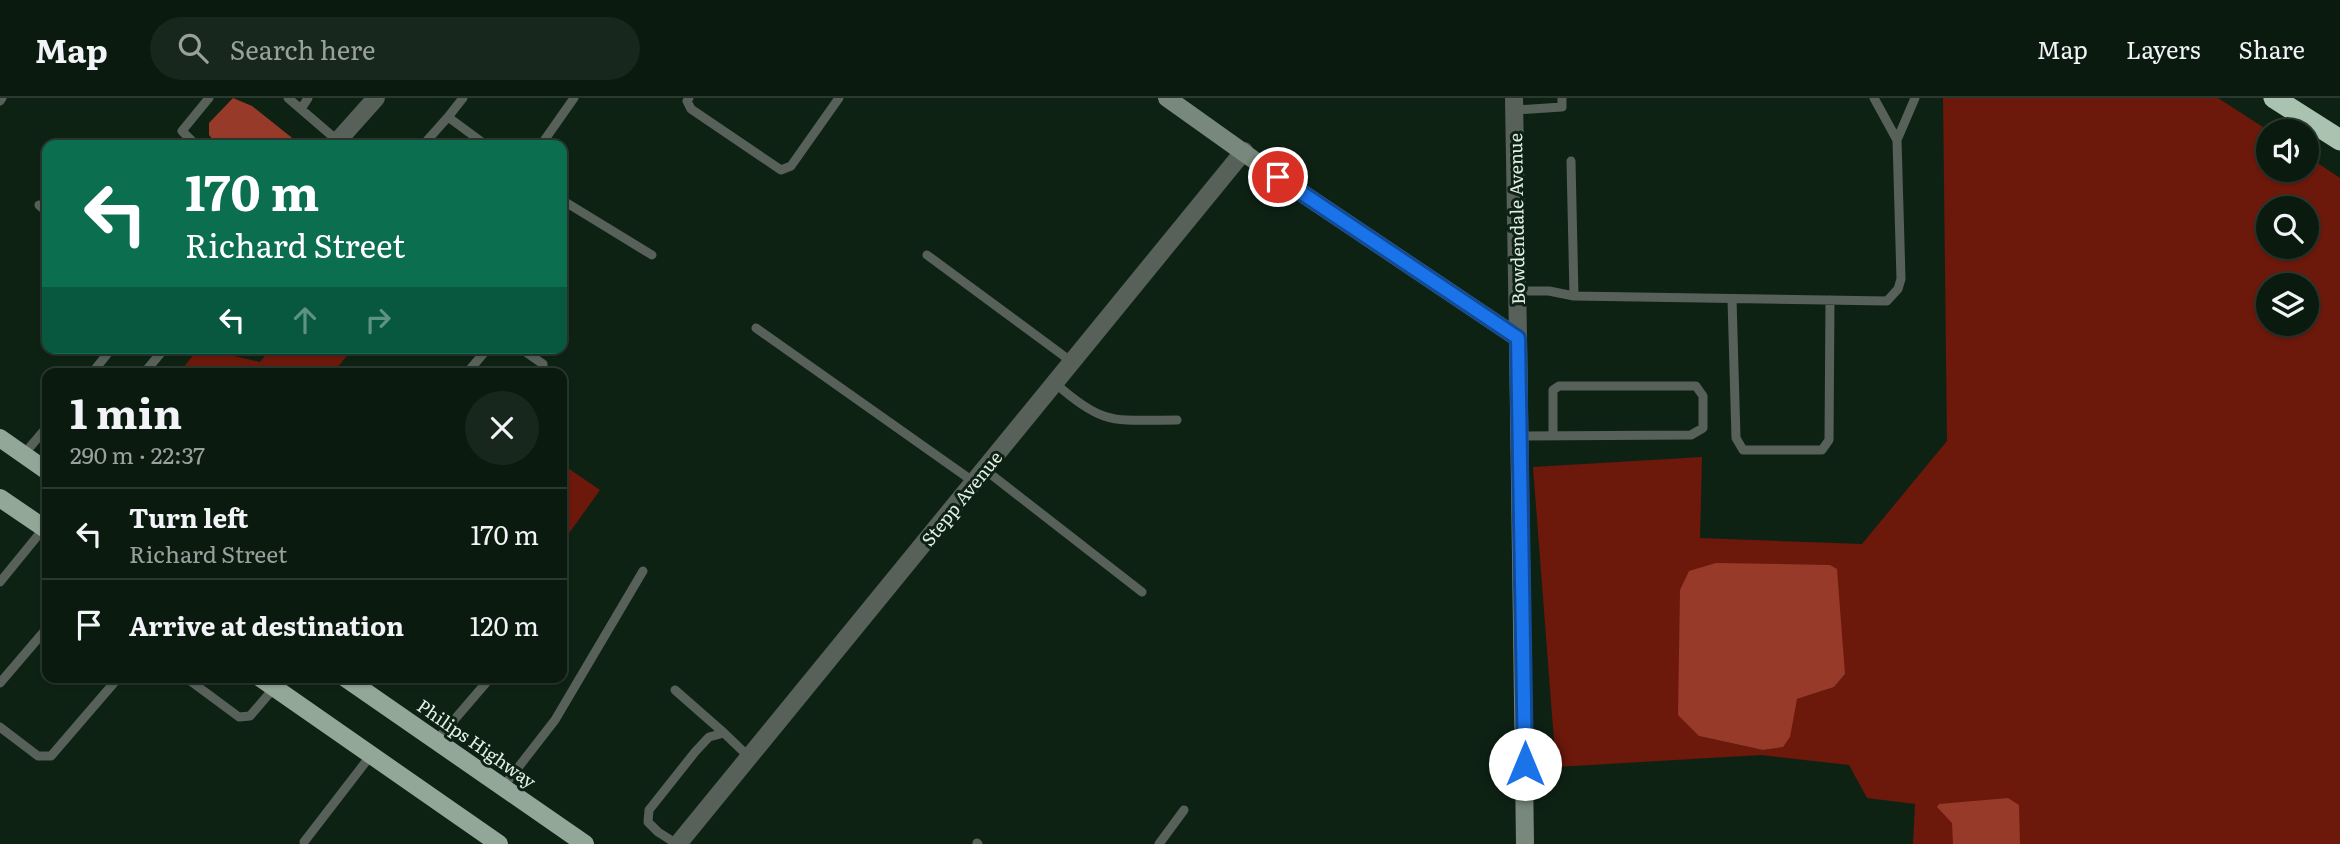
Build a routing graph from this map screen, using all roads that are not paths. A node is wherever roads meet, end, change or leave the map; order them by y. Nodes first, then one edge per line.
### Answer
1 (209, 98) edge
2 (288, 98) edge
3 (308, 98) edge
4 (376, 98) edge
5 (463, 98) edge
6 (574, 98) edge
7 (689, 98) edge
8 (839, 98) edge
9 (1167, 98) edge
10 (1562, 98) edge
11 (1874, 98) edge
12 (1915, 98) edge
13 (2274, 98) edge
14 (1515, 104) edge
15 (301, 109) junction
16 (448, 117) junction
17 (191, 140) edge
18 (333, 140) edge
19 (339, 140) edge
20 (427, 140) edge
21 (479, 140) edge
22 (545, 140) edge
23 (1897, 140) junction
24 (2340, 140) edge
25 (1244, 151) junction
26 (1572, 162) dead end
27 (567, 203) edge
28 (39, 205) dead end
29 (42, 208) edge
30 (927, 254) dead end
31 (652, 255) dead end
32 (1517, 291) junction
33 (1574, 296) junction
34 (1732, 299) junction
35 (1830, 300) junction
36 (755, 328) dead end
37 (1518, 338) junction
38 (107, 354) edge
39 (160, 354) edge
40 (483, 354) edge
41 (529, 354) edge
42 (1072, 362) junction
43 (96, 368) edge
44 (148, 368) edge
45 (471, 368) edge
46 (543, 368) edge
47 (1055, 383) junction
48 (1177, 420) dead end
49 (42, 433) edge
50 (1553, 435) junction
51 (1519, 436) junction
52 (0, 438) edge
53 (24, 454) junction
54 (42, 467) edge
55 (979, 475) junction
56 (0, 498) edge
57 (42, 527) edge
58 (42, 533) edge
59 (643, 571) dead end
60 (0, 582) edge
61 (1142, 592) dead end
62 (42, 634) edge
63 (0, 683) edge
64 (114, 683) edge
65 (193, 683) edge
66 (267, 683) edge
67 (353, 683) edge
68 (486, 683) edge
69 (274, 688) junction
70 (675, 690) dead end
71 (0, 727) edge
72 (724, 733) junction
73 (436, 740) junction
74 (371, 755) junction
75 (749, 757) junction
76 (503, 787) junction
77 (1184, 810) dead end
78 (574, 841) edge
79 (304, 842) dead end
80 (683, 842) edge
81 (499, 844) edge
82 (1160, 844) edge
83 (1525, 844) edge

1 - 17 lane
2 - 15 lane
3 - 15 lane
4 - 19 street
5 - 16 lane
6 - 22 lane
7 - 8 lane
9 - 25 street
10 - 14 lane
11 - 23 lane
12 - 23 lane
13 - 24 highway
14 - 32 street, Bowdendale Avenue
15 - 18 lane
16 - 20 lane
16 - 21 lane
23 - 35 lane
25 - 37 street
25 - 42 street, Stepp Avenue
26 - 33 lane
27 - 31 lane
28 - 29 lane
30 - 42 lane
32 - 33 lane
32 - 37 street, Bowdendale Avenue
33 - 34 lane
34 - 35 lane
34 - 35 lane
36 - 55 lane
37 - 51 street, Bowdendale Avenue
38 - 43 lane
39 - 44 lane
40 - 45 lane
41 - 46 lane
42 - 47 street, Stepp Avenue
47 - 48 lane
47 - 55 street, Stepp Avenue
49 - 53 lane
50 - 50 lane
50 - 51 lane
51 - 83 street, Bowdendale Avenue
52 - 53 main road
53 - 54 main road
55 - 61 lane
55 - 75 street, Stepp Avenue
56 - 57 main road
58 - 60 lane
59 - 76 lane
62 - 63 lane
64 - 71 lane
65 - 69 lane
66 - 69 main road
67 - 73 main road, Philips Highway
68 - 73 lane
69 - 74 main road
70 - 72 lane
72 - 75 lane
72 - 80 lane
73 - 76 main road, Philips Highway
74 - 79 lane
74 - 81 main road
75 - 80 street, Stepp Avenue
76 - 78 main road, Philips Highway
77 - 82 lane

